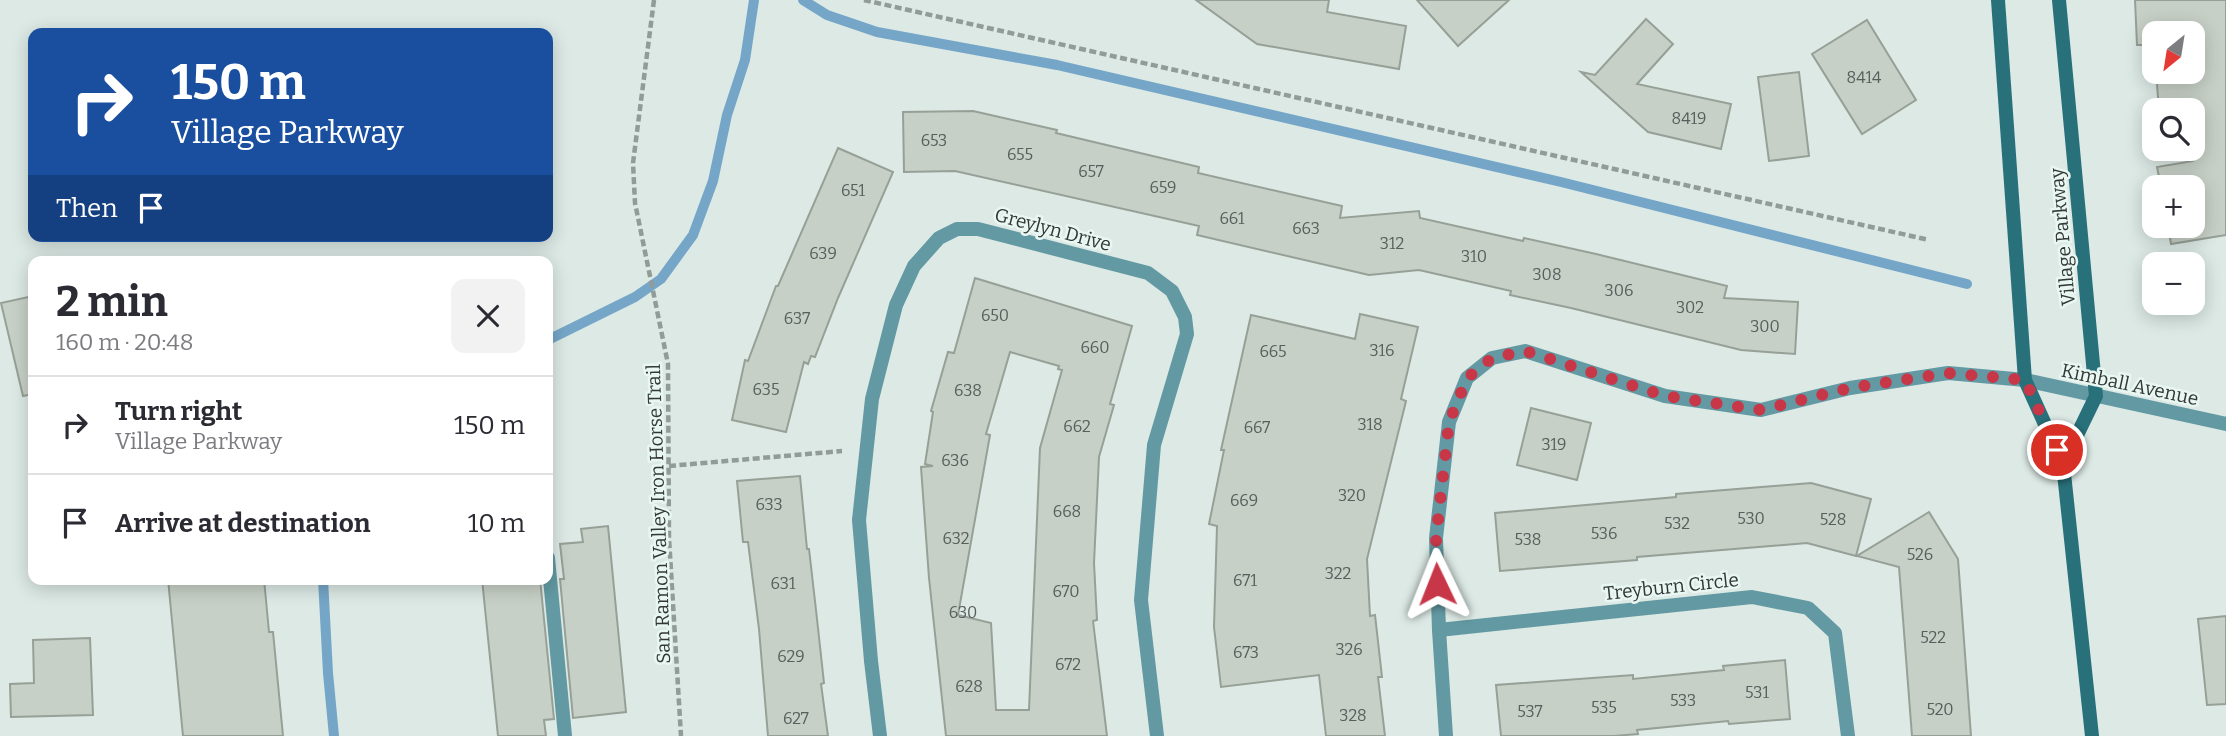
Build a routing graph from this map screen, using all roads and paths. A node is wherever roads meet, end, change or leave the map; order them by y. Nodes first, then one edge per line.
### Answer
1 (653, 0) edge
2 (864, 0) edge
3 (1998, 0) edge
4 (2059, 0) edge
5 (1929, 240) dead end
6 (2025, 380) junction
7 (2096, 396) junction
8 (2226, 424) edge
9 (867, 449) junction
10 (2063, 464) junction
11 (669, 466) junction
12 (551, 585) edge
13 (1439, 630) junction
14 (565, 736) edge
15 (681, 736) edge
16 (880, 736) edge
17 (1157, 736) edge
18 (1446, 736) edge
19 (1848, 736) edge
20 (2092, 736) edge

1 - 11 path, San Ramon Valley Iron Horse Trail
2 - 5 path
3 - 6 street
4 - 7 street, Village Parkway
6 - 7 street, Kimball Avenue
6 - 10 street
6 - 13 street, Kimball Avenue
7 - 8 street, Kimball Avenue
7 - 10 street
9 - 11 path
9 - 16 street, Greylyn Drive
9 - 17 street, Greylyn Drive
10 - 20 street
11 - 15 path, San Ramon Valley Iron Horse Trail
12 - 14 street
13 - 18 street, Kimball Avenue
13 - 19 street, Treyburn Circle

